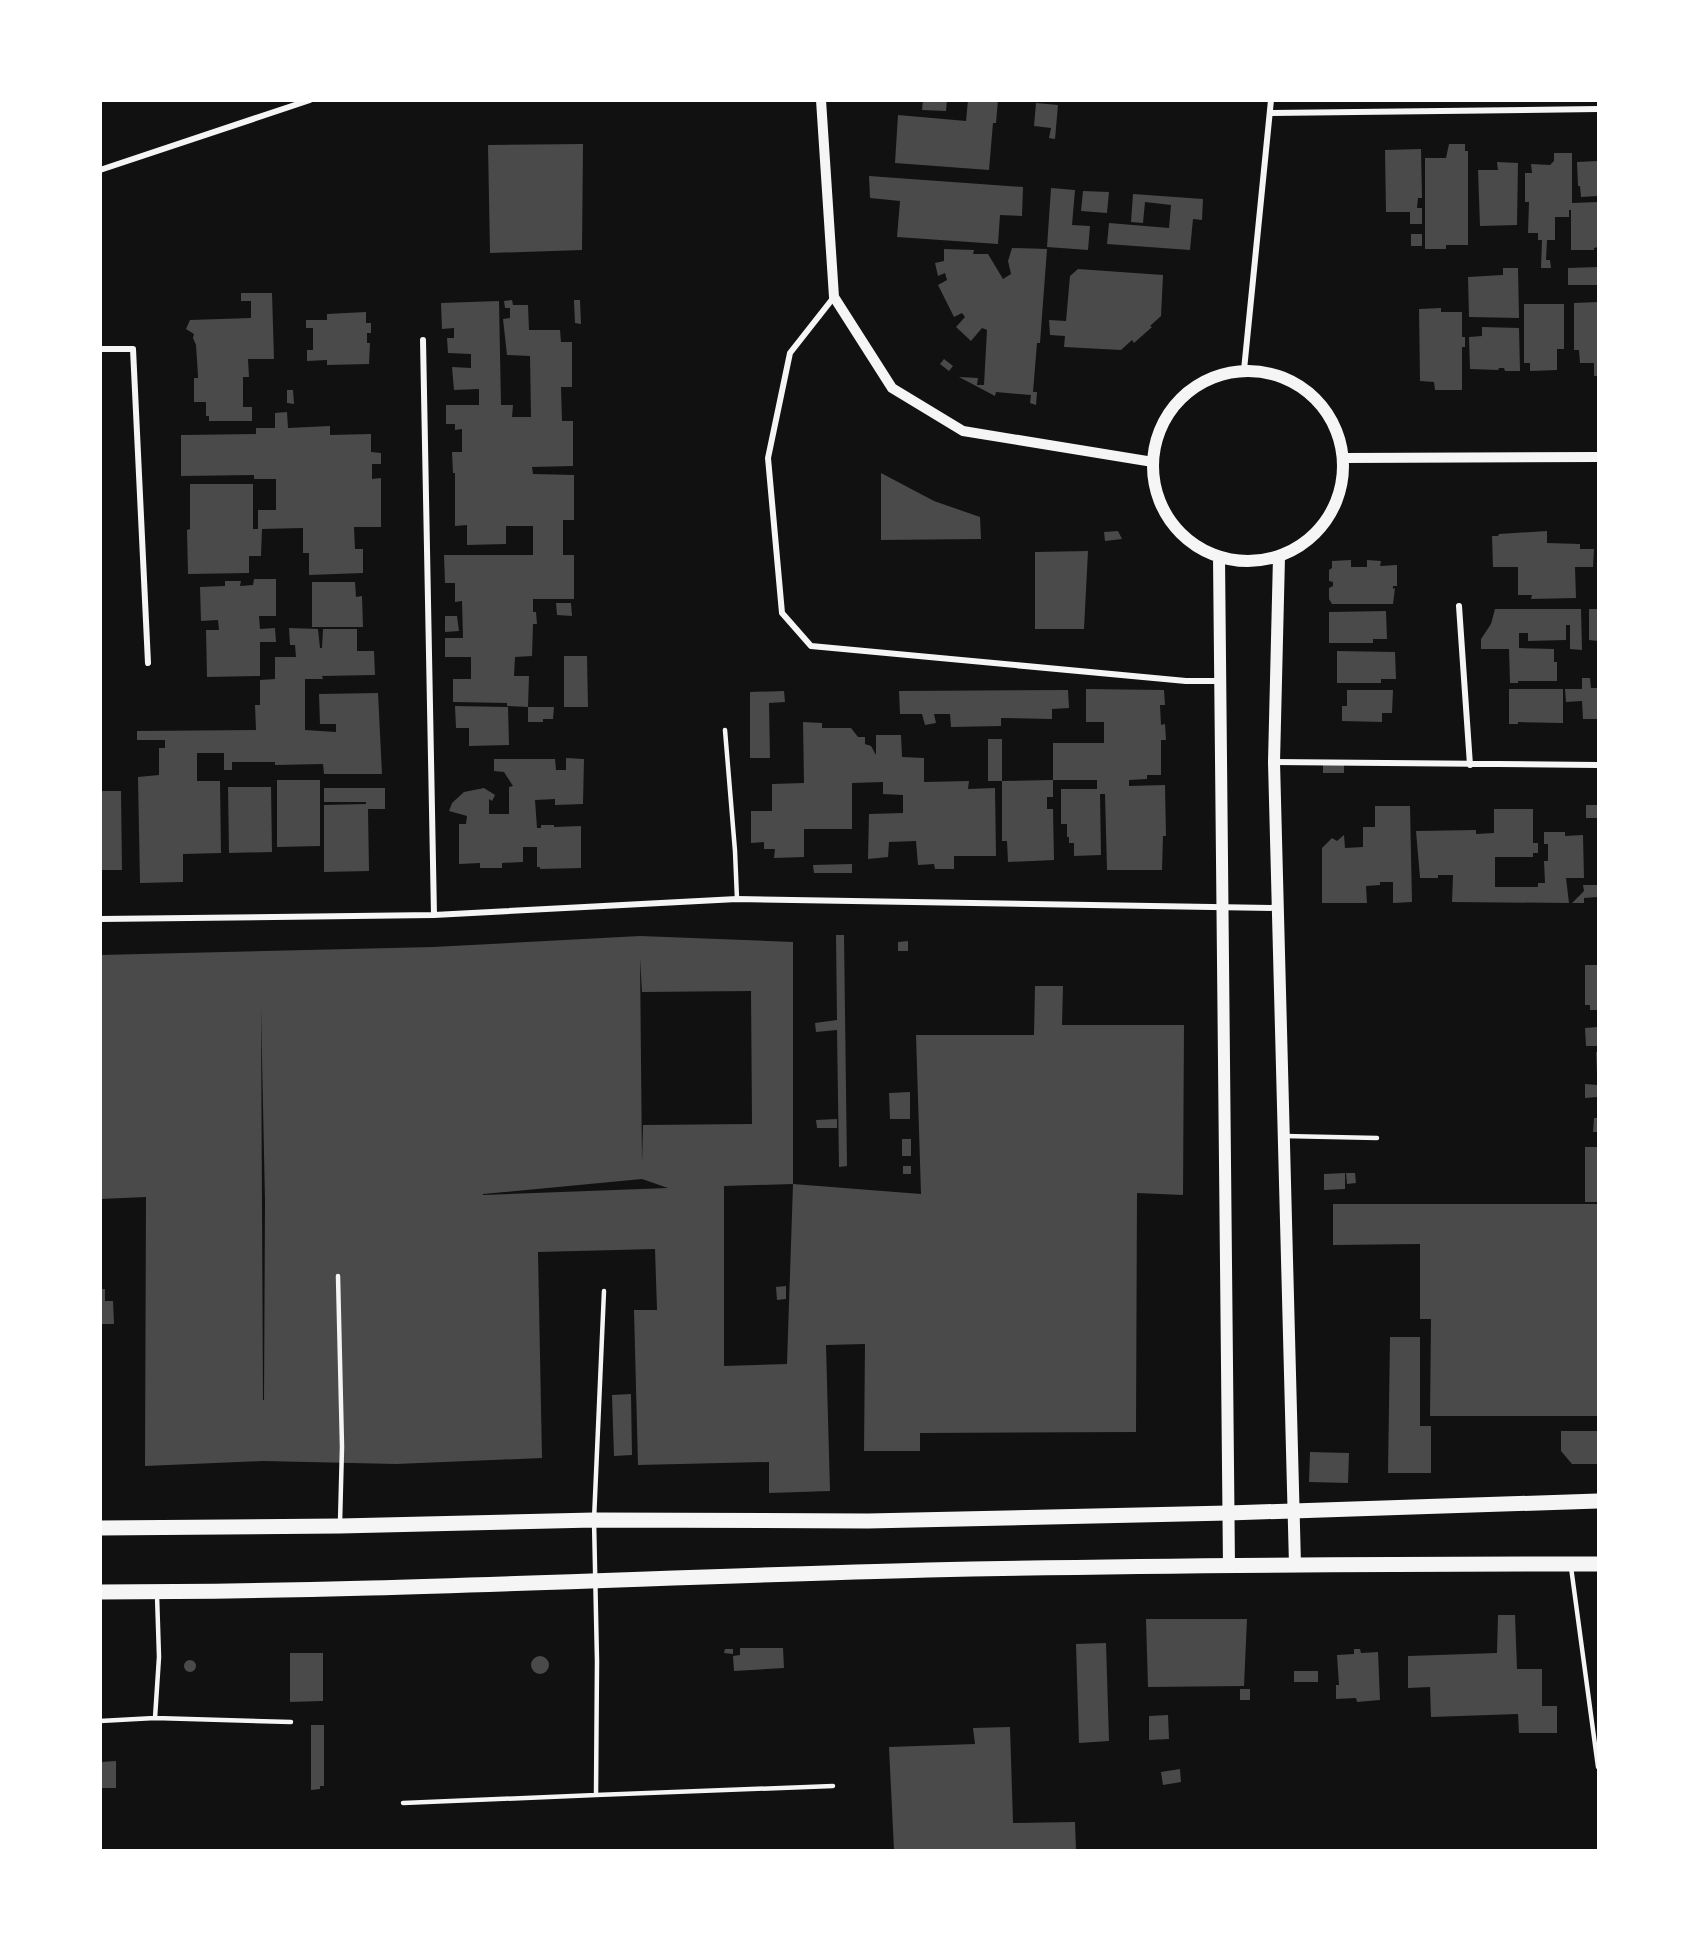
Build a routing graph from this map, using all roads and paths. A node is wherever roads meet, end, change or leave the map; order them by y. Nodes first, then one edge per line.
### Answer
1 (310, 100) edge
2 (821, 100) edge
3 (1271, 100) edge
4 (1599, 109) edge
5 (1270, 113) junction
6 (100, 170) edge
7 (834, 297) junction
8 (423, 340) dead end
9 (100, 349) edge
10 (1244, 370) junction
11 (1599, 457) edge
12 (1344, 458) junction
13 (1153, 462) junction
14 (1219, 557) junction
15 (1279, 557) junction
16 (1459, 606) dead end
17 (148, 663) dead end
18 (1219, 681) junction
19 (725, 730) dead end
20 (1275, 762) junction
21 (1470, 765) junction
22 (1599, 765) edge
23 (737, 898) junction
24 (1222, 907) junction
25 (1278, 908) junction
26 (434, 915) junction
27 (100, 919) edge
28 (1284, 1137) junction
29 (1377, 1138) dead end
30 (338, 1276) dead end
31 (604, 1291) dead end
32 (1599, 1501) edge
33 (1294, 1510) junction
34 (1228, 1513) junction
35 (594, 1520) junction
36 (340, 1526) junction
37 (100, 1528) edge
38 (1571, 1564) junction
39 (1599, 1564) edge
40 (1295, 1565) junction
41 (1229, 1567) junction
42 (594, 1581) junction
43 (100, 1592) edge
44 (157, 1592) junction
45 (155, 1719) junction
46 (100, 1721) edge
47 (291, 1722) dead end
48 (1599, 1767) edge
49 (833, 1786) dead end
50 (597, 1795) junction
51 (403, 1803) dead end

1 - 6 street
2 - 7 street
3 - 5 street
4 - 5 street
5 - 10 street
7 - 13 street
7 - 18 street
8 - 26 street
9 - 17 street
10 - 12 main road
10 - 13 main road
11 - 12 street
12 - 15 main road
13 - 14 main road
14 - 15 main road
14 - 18 main road
15 - 20 main road
16 - 21 street
18 - 24 main road
19 - 23 lane
20 - 21 street
20 - 25 main road
21 - 22 street
23 - 24 street
23 - 26 street
24 - 25 street
24 - 34 main road
25 - 28 main road
26 - 27 street
28 - 29 lane
28 - 33 main road
30 - 36 lane
31 - 35 lane
32 - 33 main road
33 - 34 main road
33 - 40 main road
34 - 35 main road
34 - 41 main road
35 - 36 main road
35 - 42 lane
36 - 37 main road
38 - 39 main road
38 - 40 main road
38 - 48 lane
40 - 41 main road
41 - 42 main road
42 - 44 main road
42 - 50 lane
43 - 44 main road
44 - 45 lane
45 - 46 lane
45 - 47 lane
49 - 50 lane
50 - 51 lane

